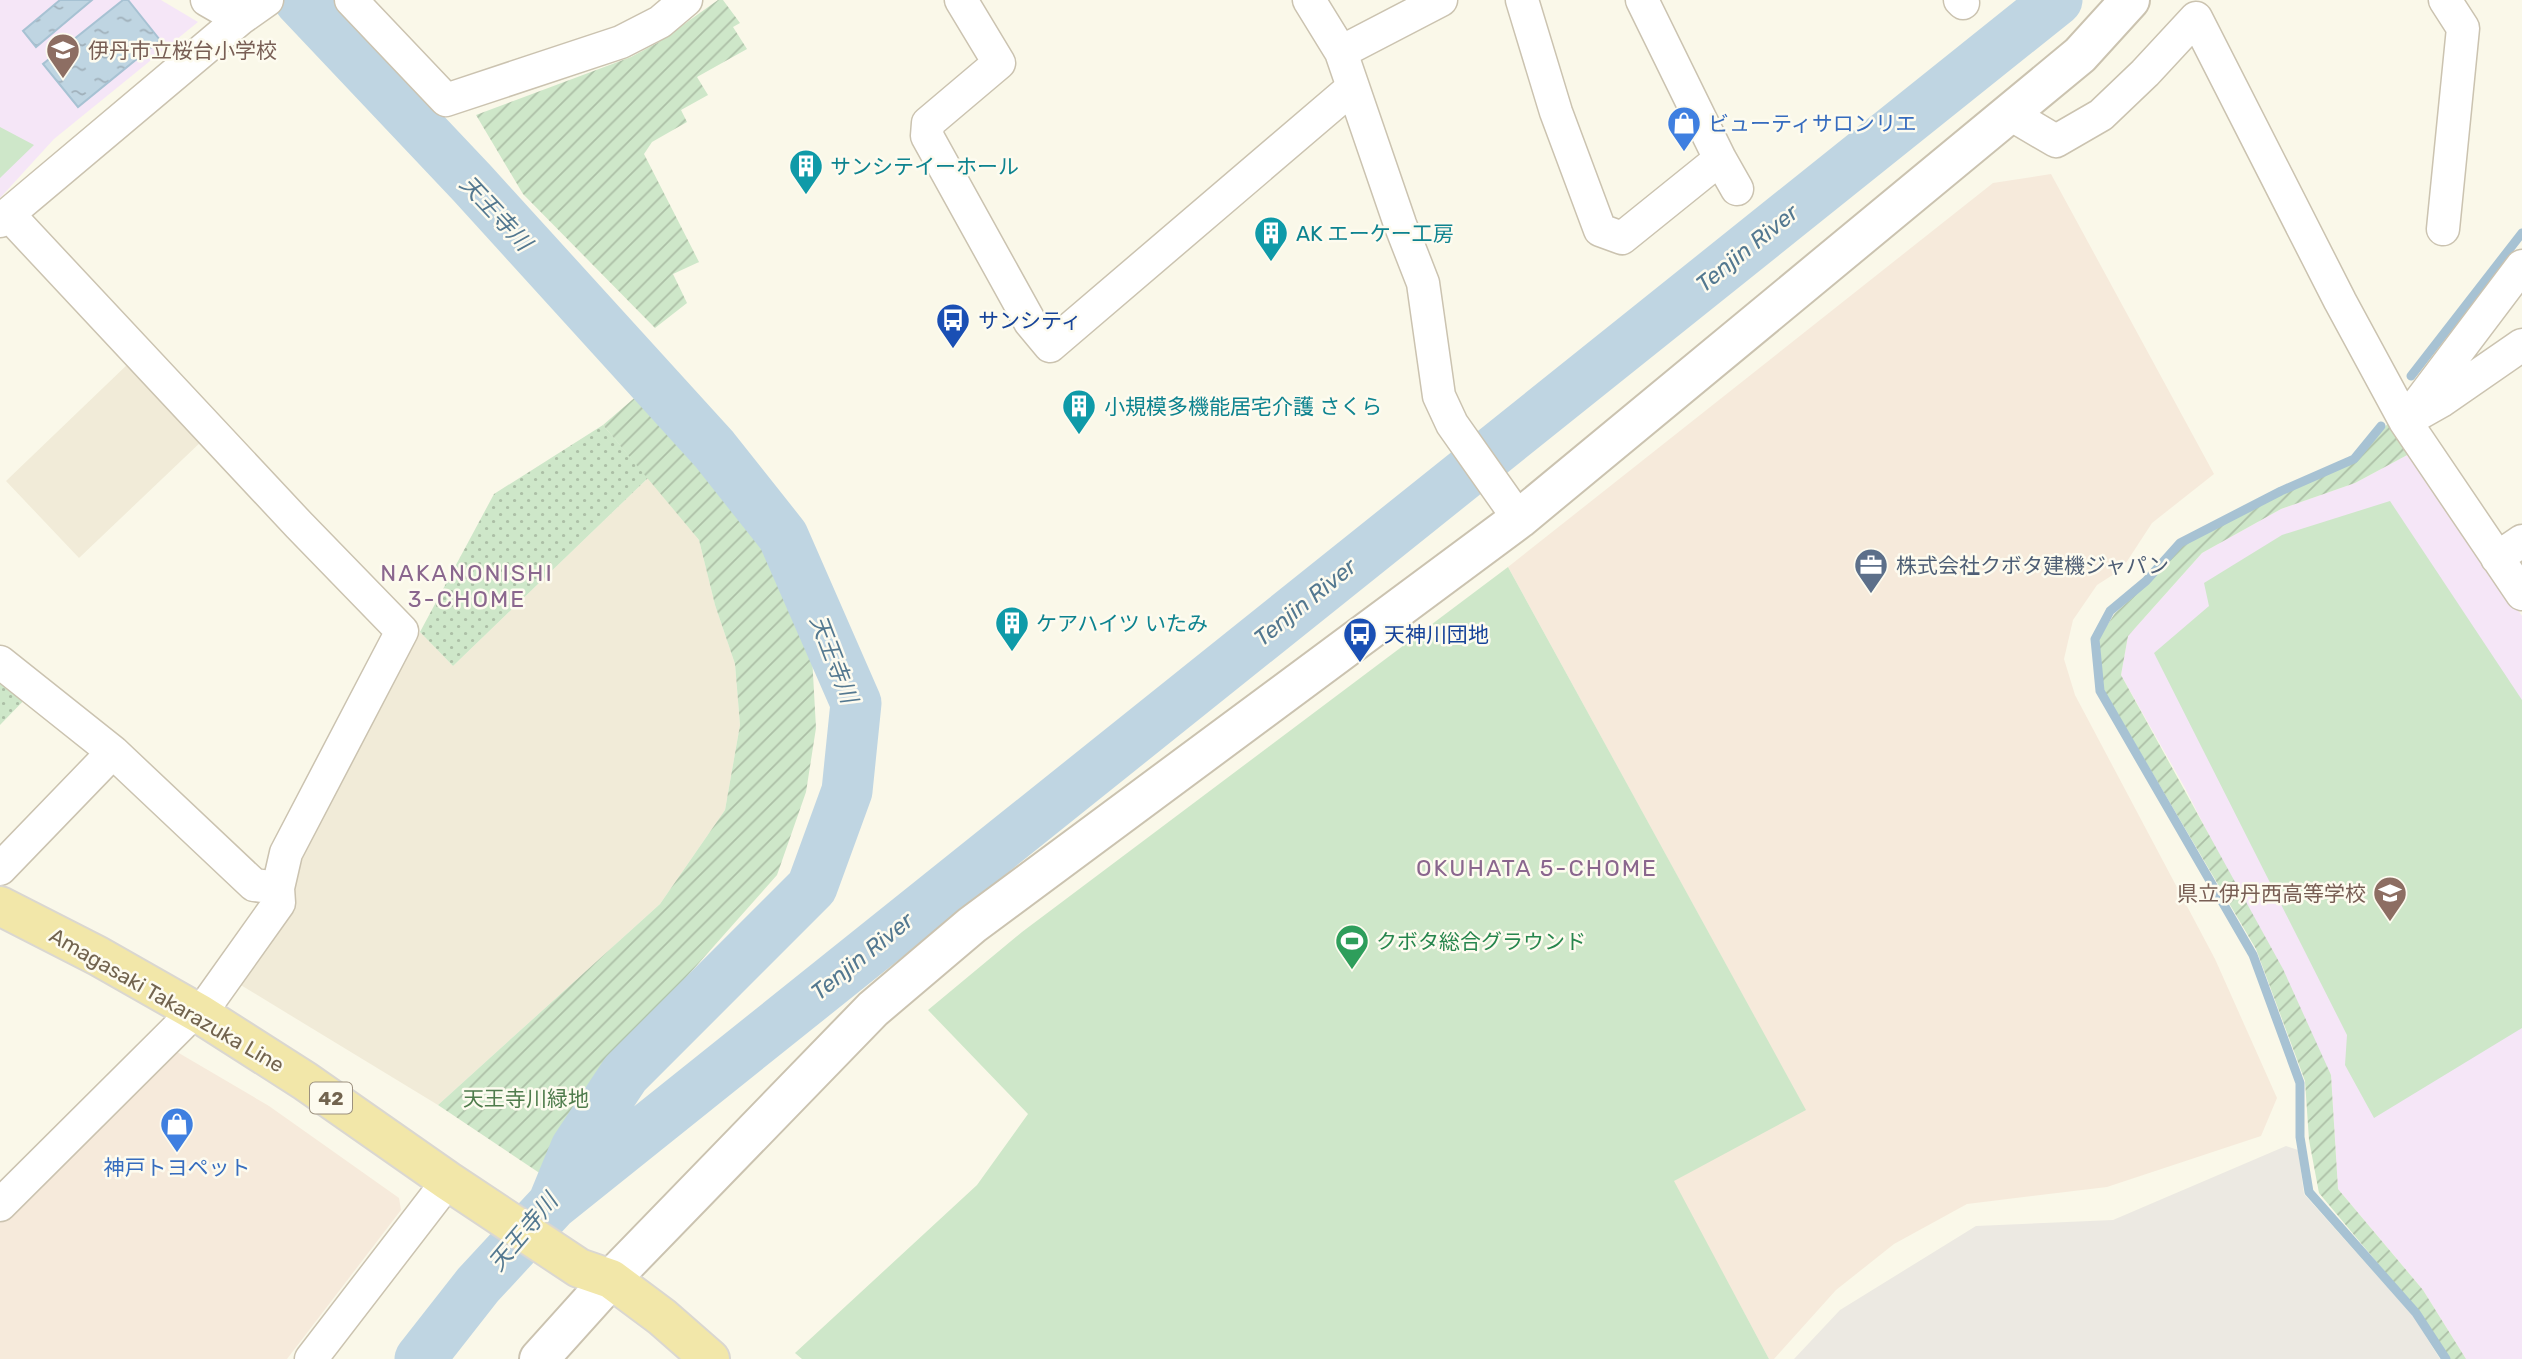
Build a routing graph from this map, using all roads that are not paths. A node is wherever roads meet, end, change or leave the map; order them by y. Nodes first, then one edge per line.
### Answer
1 (207, 0) edge
2 (351, 0) edge
3 (686, 0) edge
4 (961, 0) edge
5 (1309, 0) edge
6 (1441, 0) edge
7 (1522, 0) edge
8 (1642, 0) edge
9 (2130, 0) edge
10 (2445, 0) edge
11 (251, 6) edge
12 (1341, 52) junction
13 (1352, 88) junction
14 (2010, 114) junction
15 (1720, 159) junction
16 (1737, 189) dead end
17 (2437, 212) dead end
18 (4, 218) edge
19 (2522, 266) edge
20 (2522, 345) edge
21 (2406, 421) junction
22 (1511, 508) junction
23 (2510, 549) edge
24 (2522, 594) edge
25 (0, 662) edge
26 (113, 752) junction
27 (0, 869) edge
28 (278, 888) junction
29 (0, 906) edge
30 (197, 1012) junction
31 (456, 1186) junction
32 (0, 1205) edge
33 (595, 1274) junction
34 (311, 1359) edge
35 (539, 1359) edge
36 (710, 1359) edge

1 - 11 street
2 - 3 street
4 - 13 street
5 - 12 street
6 - 12 street
7 - 15 street
8 - 15 street
9 - 14 street
10 - 17 street
11 - 18 street
12 - 13 street
13 - 22 street
14 - 21 street
14 - 22 street
15 - 16 street
18 - 28 street
19 - 21 street
20 - 21 street
21 - 23 street
22 - 33 street
23 - 24 street
25 - 26 street
26 - 27 street
26 - 28 street
28 - 30 street
29 - 30 main road, Amagasaki Takarazuka Line / 42
30 - 31 main road, Amagasaki Takarazuka Line / 42
30 - 32 street
31 - 33 main road, Amagasaki Takarazuka Line / 42
31 - 34 street
33 - 35 street
33 - 36 main road, Amagasaki Takarazuka Line / 42

